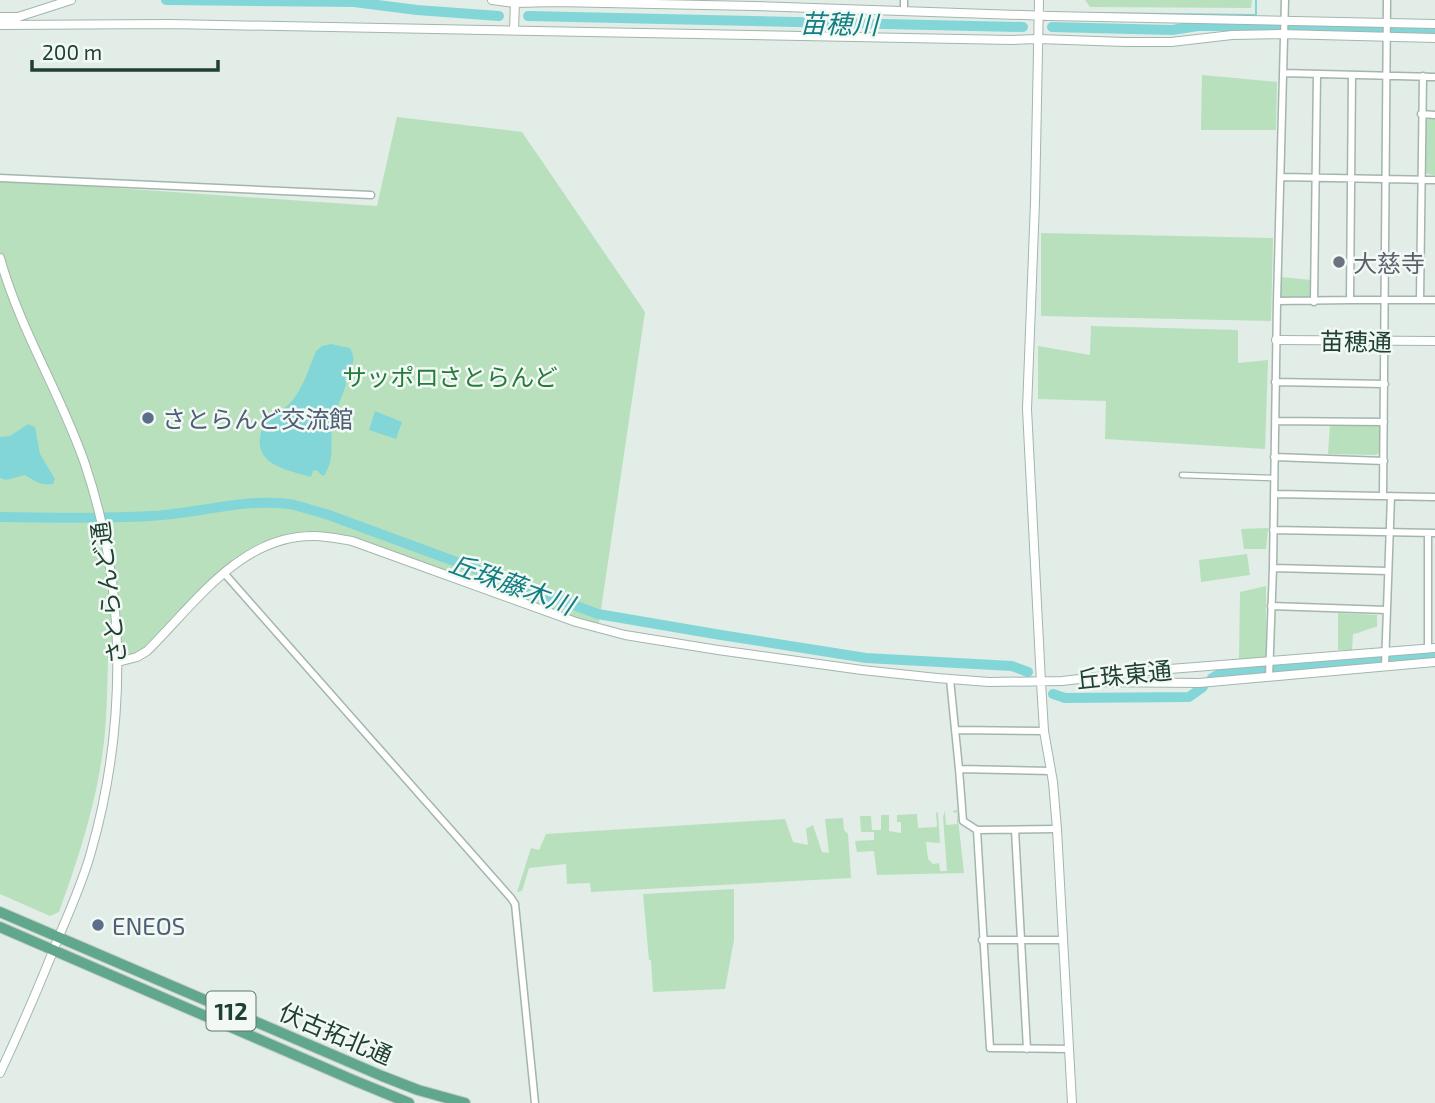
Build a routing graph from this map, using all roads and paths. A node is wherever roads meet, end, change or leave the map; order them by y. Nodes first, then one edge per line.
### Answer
1 (71, 0) edge
2 (492, 0) edge
3 (904, 0) edge
4 (1039, 0) edge
5 (1285, 0) edge
6 (1387, 0) edge
7 (556, 1) edge
8 (515, 2) edge
9 (608, 2) edge
10 (674, 2) edge
11 (754, 3) edge
12 (904, 10) junction
13 (1038, 15) junction
14 (0, 17) edge
15 (1285, 22) junction
16 (1435, 24) edge
17 (0, 25) edge
18 (514, 30) junction
19 (1387, 30) junction
20 (1284, 33) junction
21 (1435, 37) edge
22 (1038, 39) junction
23 (1283, 74) junction
24 (1317, 74) junction
25 (1352, 75) junction
26 (1387, 75) junction
27 (1423, 76) junction
28 (1435, 77) edge
29 (1421, 114) junction
30 (1435, 115) edge
31 (1281, 177) junction
32 (1316, 177) junction
33 (0, 178) edge
34 (1351, 178) junction
35 (1386, 179) junction
36 (1421, 180) junction
37 (1435, 180) edge
38 (371, 195) dead end
39 (0, 258) edge
40 (1350, 300) junction
41 (1384, 300) junction
42 (1420, 300) junction
43 (1435, 300) edge
44 (1276, 301) junction
45 (1314, 302) junction
46 (1276, 340) junction
47 (1384, 341) junction
48 (1435, 341) edge
49 (1275, 382) junction
50 (1385, 384) junction
51 (1275, 421) junction
52 (1384, 422) junction
53 (1274, 457) junction
54 (1384, 461) junction
55 (1182, 475) dead end
56 (1274, 478) junction
57 (1274, 494) junction
58 (1387, 496) junction
59 (1435, 498) edge
60 (1273, 530) junction
61 (1390, 532) junction
62 (1431, 533) edge
63 (1273, 568) junction
64 (1388, 571) junction
65 (224, 573) junction
66 (1270, 606) junction
67 (1387, 610) junction
68 (1431, 648) edge
69 (1386, 652) junction
70 (1269, 661) junction
71 (118, 663) junction
72 (1435, 663) edge
73 (1385, 667) junction
74 (1269, 677) junction
75 (950, 680) junction
76 (1062, 681) junction
77 (1041, 682) junction
78 (955, 730) junction
79 (1044, 731) junction
80 (959, 769) junction
81 (1051, 771) junction
82 (1058, 829) junction
83 (976, 830) junction
84 (1015, 830) junction
85 (0, 912) edge
86 (0, 927) edge
87 (59, 937) junction
88 (982, 940) junction
89 (1021, 940) junction
90 (1063, 940) junction
91 (54, 950) junction
92 (1027, 1049) junction
93 (1069, 1049) junction
94 (0, 1073) edge
95 (410, 1103) edge
96 (465, 1103) edge
97 (535, 1103) edge
98 (1072, 1103) edge

1 - 14 street
2 - 8 street
3 - 12 street
4 - 13 street
5 - 15 street
6 - 19 street
7 - 8 street
7 - 9 street
8 - 18 street
9 - 10 street
10 - 11 street
11 - 12 street
12 - 13 street
13 - 15 street
13 - 22 street
15 - 19 street
15 - 20 street
16 - 19 street
17 - 18 street
18 - 22 street
19 - 20 street
19 - 21 street
19 - 26 street
20 - 22 street
20 - 23 street
22 - 77 street
23 - 24 street
23 - 31 street
24 - 25 street
24 - 32 street
25 - 26 street
25 - 34 street
26 - 27 street
26 - 35 street
27 - 28 street
27 - 29 street
29 - 30 street
29 - 36 street
31 - 32 street
31 - 44 street
32 - 34 street
32 - 45 street
33 - 38 street
34 - 35 street
34 - 40 street
35 - 36 street
35 - 41 street
36 - 37 street
36 - 42 street
39 - 71 street, さとらんど通
40 - 41 street
40 - 45 street
41 - 42 street
41 - 47 street
42 - 43 street
44 - 45 street
44 - 46 street
46 - 47 street, 苗穂通
46 - 49 street
47 - 48 street, 苗穂通
47 - 50 street
49 - 50 street
49 - 51 street
50 - 52 street
51 - 52 street
51 - 53 street
52 - 54 street
53 - 54 street
53 - 56 street
54 - 58 street
55 - 56 street
56 - 57 street
57 - 58 street
57 - 60 street
58 - 59 street
58 - 61 street
60 - 61 street
60 - 63 street
61 - 62 street
61 - 64 street
62 - 68 street
63 - 64 street
63 - 66 street
64 - 67 street
65 - 71 street
65 - 75 street
65 - 97 street
66 - 67 street
66 - 70 street
67 - 69 street
68 - 69 street, 丘珠東通
69 - 70 street, 丘珠東通
69 - 73 street
70 - 74 street
70 - 76 street, 丘珠東通
71 - 87 street, さとらんど通
72 - 73 street, 丘珠東通
73 - 74 street, 丘珠東通
74 - 76 street, 丘珠東通
75 - 77 street
75 - 78 street
76 - 77 street
77 - 79 street
78 - 79 street
78 - 80 street
79 - 81 street
80 - 81 street
80 - 83 street
81 - 82 street
82 - 84 street
82 - 90 street
83 - 84 street
83 - 88 street
84 - 89 street
85 - 87 main road, 伏古拓北通 / 112
86 - 91 main road, 伏古拓北通 / 112
87 - 91 street, さとらんど通
87 - 96 main road, 伏古拓北通 / 112
88 - 89 street
88 - 92 street
89 - 90 street
89 - 92 street
90 - 93 street
91 - 94 street, さとらんど通
91 - 95 main road, 伏古拓北通 / 112
92 - 93 street
93 - 98 street

